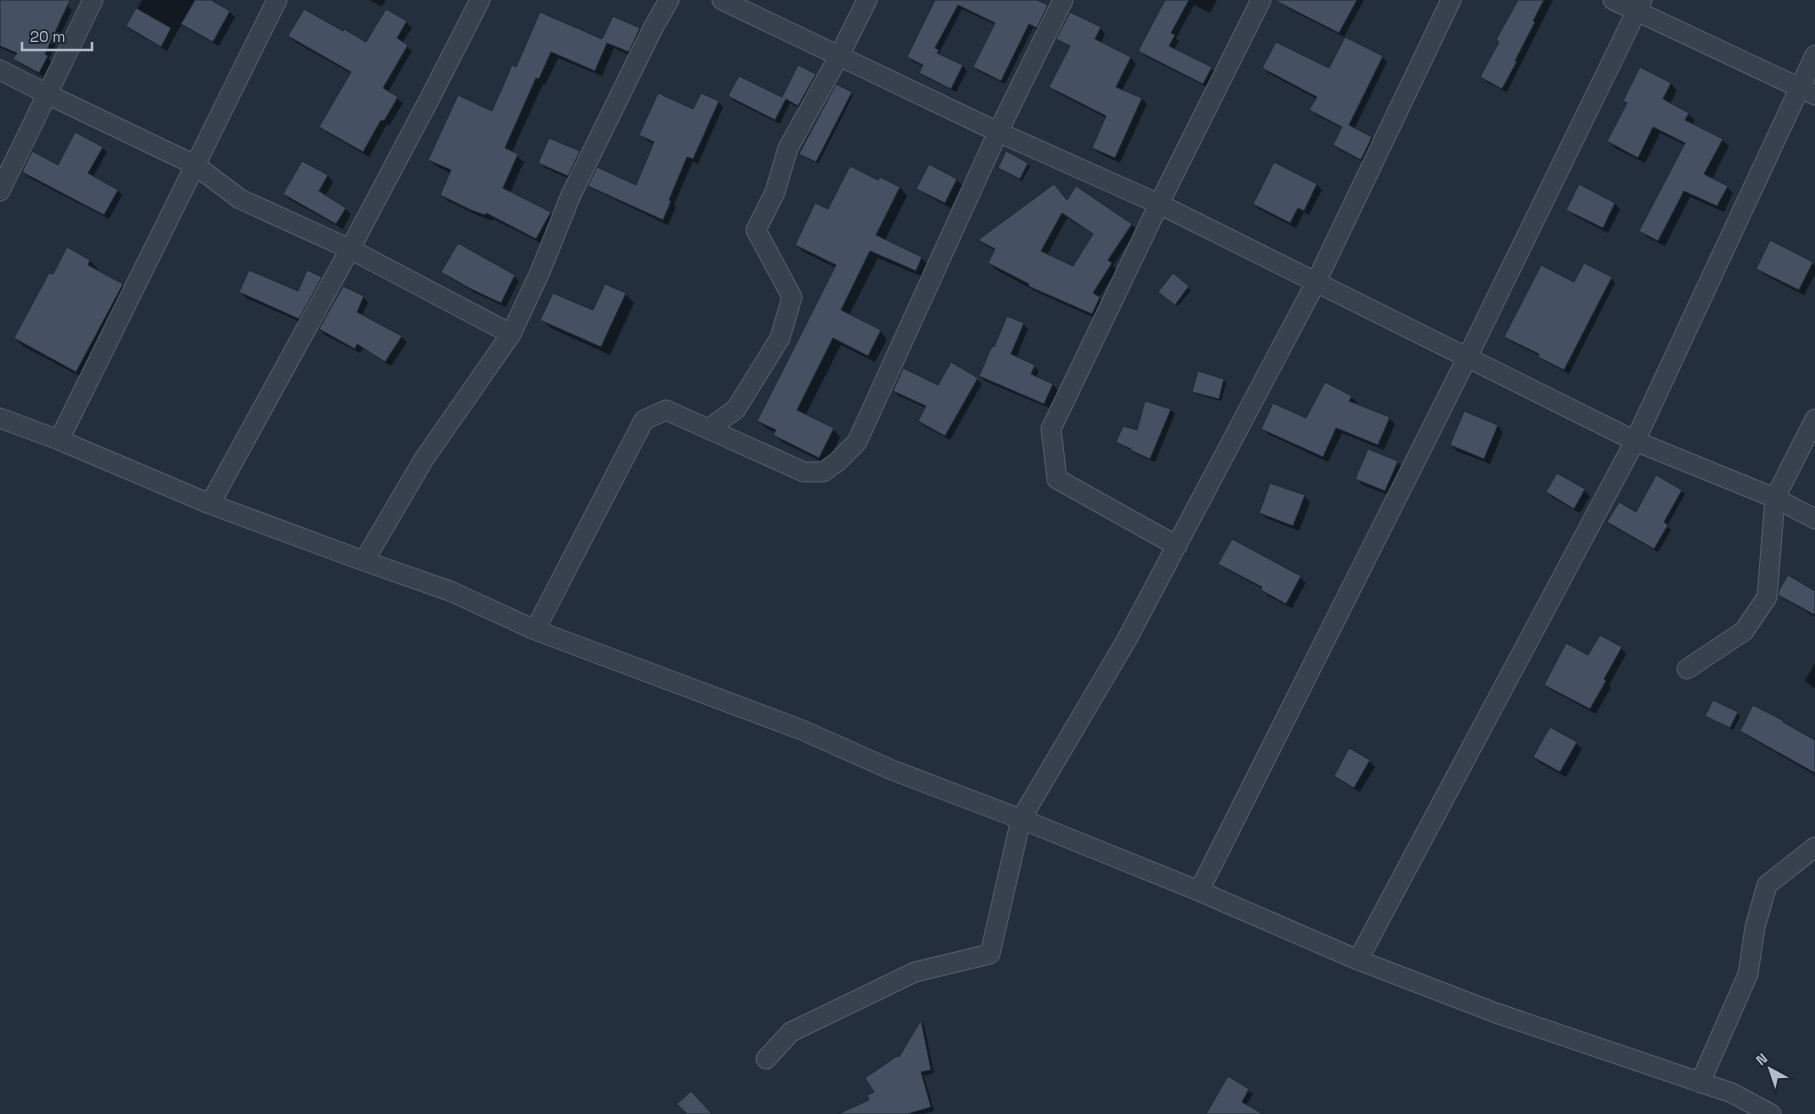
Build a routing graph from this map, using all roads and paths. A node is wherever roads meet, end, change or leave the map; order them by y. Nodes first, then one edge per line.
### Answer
1 (93, 0) edge
2 (277, 0) edge
3 (480, 0) edge
4 (669, 0) edge
5 (722, 0) edge
6 (868, 0) edge
7 (1063, 0) edge
8 (1261, 0) edge
9 (1451, 0) edge
10 (1613, 0) edge
11 (1639, 5) edge
12 (1815, 54) edge
13 (839, 56) junction
14 (0, 70) edge
15 (1807, 92) edge
16 (47, 94) junction
17 (998, 132) junction
18 (195, 165) junction
19 (0, 191) edge
20 (1159, 204) junction
21 (350, 249) junction
22 (1316, 282) junction
23 (510, 334) junction
24 (1468, 358) junction
25 (0, 418) edge
26 (1815, 419) edge
27 (708, 429) junction
28 (59, 440) junction
29 (1635, 442) junction
30 (1775, 498) junction
31 (210, 504) junction
32 (1815, 519) edge
33 (1177, 546) junction
34 (364, 562) junction
35 (535, 630) junction
36 (1687, 668) dead end
37 (1021, 819) junction
38 (1815, 847) edge
39 (1199, 891) junction
40 (1358, 960) junction
41 (766, 1060) dead end
42 (1700, 1083) junction
43 (1771, 1114) edge

1 - 16 street
2 - 18 street
3 - 21 street
4 - 23 street
5 - 13 street
6 - 13 street
7 - 17 street
8 - 20 street
9 - 22 street
10 - 11 street
11 - 15 street
11 - 24 street
12 - 15 street
13 - 17 street
13 - 27 street
14 - 16 street
15 - 29 street
16 - 18 street
16 - 19 street
17 - 20 street
17 - 27 street
18 - 21 street
18 - 28 street
20 - 22 street
20 - 33 street
21 - 23 street
21 - 31 street
22 - 24 street
22 - 33 street
23 - 34 street
24 - 29 street
24 - 39 street
25 - 28 street
26 - 30 street
27 - 35 street
28 - 31 street
29 - 30 street
29 - 40 street
30 - 32 street
30 - 36 street
31 - 34 street
33 - 37 street
34 - 35 street
35 - 37 street
37 - 39 street
37 - 41 street
38 - 42 street
39 - 40 street
40 - 42 street
42 - 43 street

